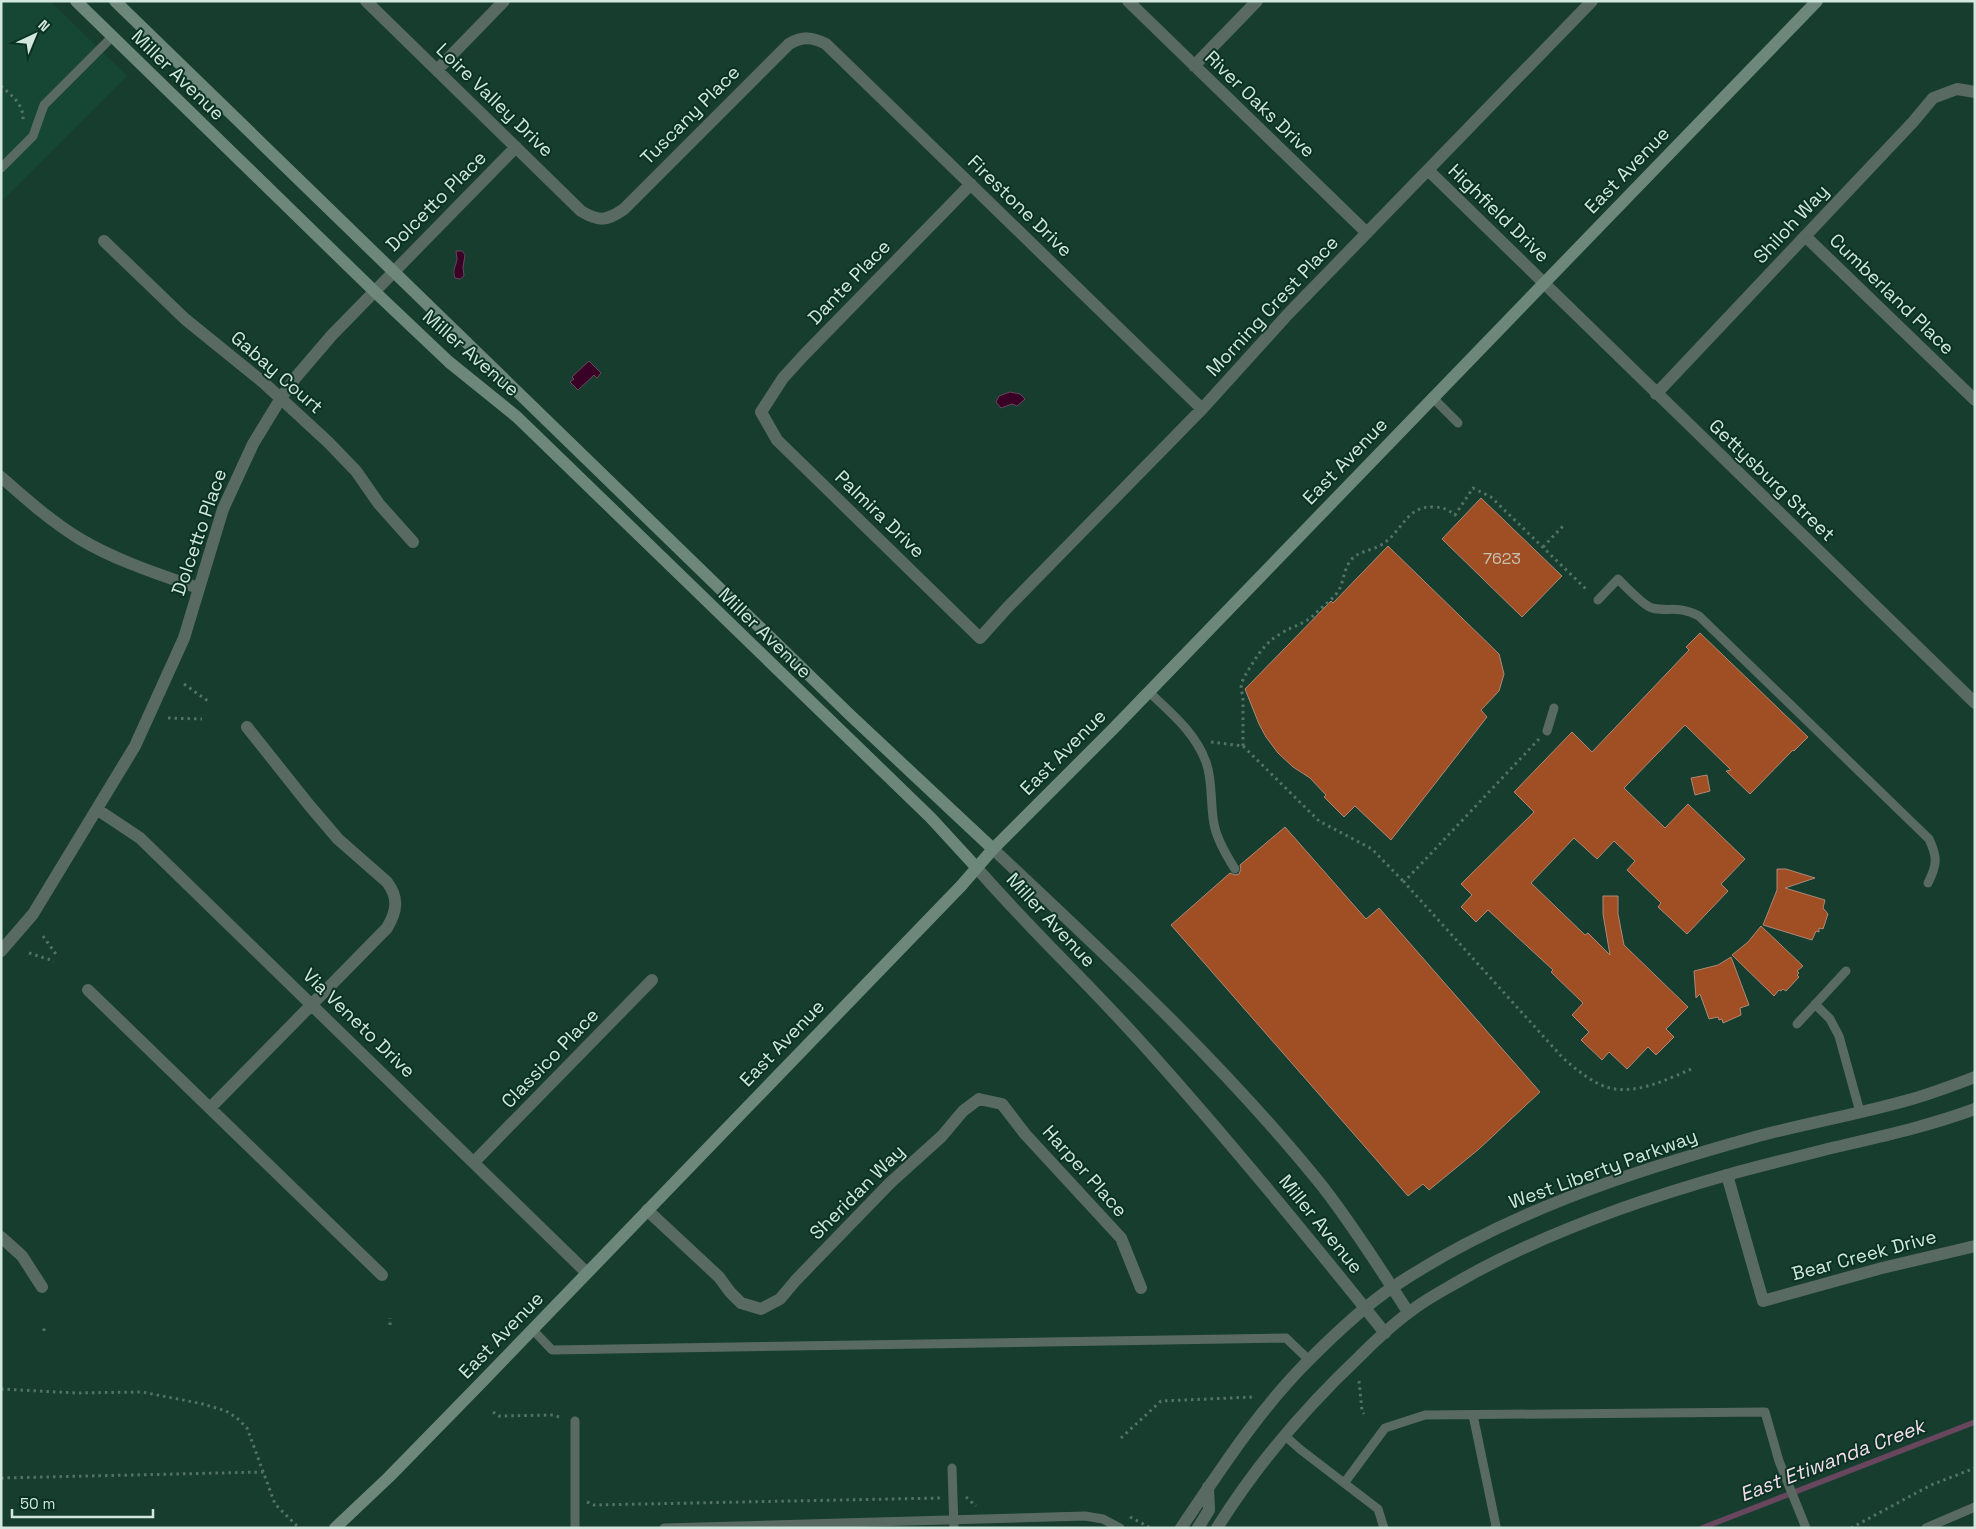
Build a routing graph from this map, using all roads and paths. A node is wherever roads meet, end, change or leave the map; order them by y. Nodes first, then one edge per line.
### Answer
1 (76, 1) edge
2 (115, 1) edge
3 (366, 1) edge
4 (504, 1) edge
5 (1128, 1) edge
6 (1257, 1) edge
7 (1592, 1) edge
8 (1817, 1) edge
9 (112, 37) junction
10 (806, 37) joint
11 (1194, 66) junction
12 (437, 70) junction
13 (1, 86) edge
14 (1975, 92) edge
15 (25, 123) dead end
16 (516, 147) junction
17 (1, 168) edge
18 (1428, 170) junction
19 (971, 184) junction
20 (601, 220) joint
21 (1367, 233) junction
22 (1805, 236) junction
23 (104, 241) dead end
24 (394, 271) junction
25 (1544, 283) junction
26 (374, 292) junction
27 (1656, 394) junction
28 (1432, 397) junction
29 (281, 398) junction
30 (1975, 400) edge
31 (1202, 409) junction
32 (761, 412) joint
33 (1458, 423) dead end
34 (1, 477) edge
35 (1563, 526) dead end
36 (414, 542) dead end
37 (1543, 547) junction
38 (198, 588) junction
39 (1598, 600) joint
40 (980, 638) joint
41 (184, 684) dead end
42 (1148, 691) junction
43 (208, 702) dead end
44 (1975, 703) edge
45 (1554, 708) dead end
46 (168, 718) dead end
47 (202, 719) dead end
48 (247, 727) dead end
49 (1547, 731) joint
50 (1196, 740) junction
51 (1243, 746) junction
52 (98, 810) junction
53 (993, 849) junction
54 (976, 867) junction
55 (1235, 870) dead end
56 (1404, 882) junction
57 (1928, 883) dead end
58 (44, 936) dead end
59 (1, 951) edge
60 (29, 953) dead end
61 (58, 957) dead end
62 (54, 961) dead end
63 (1846, 971) dead end
64 (652, 980) dead end
65 (88, 990) dead end
66 (312, 1004) junction
67 (1815, 1004) junction
68 (1797, 1024) dead end
69 (1694, 1068) dead end
70 (1975, 1077) edge
71 (979, 1099) joint
72 (210, 1108) junction
73 (1975, 1109) edge
74 (1860, 1112) junction
75 (474, 1162) junction
76 (1727, 1175) junction
77 (647, 1210) junction
78 (1, 1237) edge
79 (1975, 1246) edge
80 (586, 1272) junction
81 (382, 1275) dead end
82 (42, 1287) dead end
83 (1393, 1287) junction
84 (1141, 1288) dead end
85 (1365, 1309) junction
86 (1408, 1312) junction
87 (390, 1318) dead end
88 (390, 1325) dead end
89 (44, 1326) dead end
90 (532, 1329) junction
91 (44, 1331) dead end
92 (1385, 1333) junction
93 (1309, 1360) junction
94 (1359, 1381) dead end
95 (1, 1389) edge
96 (1253, 1397) dead end
97 (493, 1412) dead end
98 (1364, 1414) dead end
99 (1473, 1415) junction
100 (575, 1421) joint
101 (1284, 1435) junction
102 (1121, 1438) dead end
103 (952, 1468) dead end
104 (1975, 1468) edge
105 (264, 1472) junction
106 (1, 1478) edge
107 (1345, 1482) junction
108 (1208, 1487) junction
109 (953, 1497) junction
110 (575, 1498) junction
111 (982, 1507) dead end
112 (1975, 1507) edge
113 (1126, 1515) dead end
114 (954, 1524) edge
115 (1149, 1527) edge
116 (298, 1528) edge
117 (335, 1528) edge
118 (575, 1528) edge
119 (664, 1528) edge
120 (1120, 1528) edge
121 (1181, 1528) edge
122 (1198, 1528) edge
123 (1217, 1528) edge
124 (1384, 1528) edge
125 (1495, 1528) edge
126 (1806, 1528) edge
127 (1851, 1528) edge
128 (1926, 1528) edge

1 - 9 main road, Miller Avenue
2 - 24 main road, Miller Avenue
3 - 12 street, Loire Valley Drive
4 - 12 street
5 - 11 street, River Oaks Drive
6 - 11 street
7 - 18 street, Morning Crest Place
8 - 25 main road, East Avenue
9 - 17 lane
9 - 26 main road, Miller Avenue
10 - 19 street, Firestone Drive
10 - 20 street, Tuscany Place
11 - 21 street, River Oaks Drive
12 - 16 street, Loire Valley Drive
13 - 15 path
14 - 22 street, Shiloh Way
16 - 20 street, Loire Valley Drive
16 - 24 street, Dolcetto Place
18 - 21 street, Morning Crest Place
18 - 25 street, Highfield Drive
19 - 31 street, Firestone Drive
19 - 32 street, Dante Place
21 - 31 street, Morning Crest Place
22 - 27 street, Shiloh Way
22 - 30 street, Cumberland Place
23 - 29 street, Gabay Court
24 - 26 street, Dolcetto Place
24 - 53 main road, Miller Avenue
25 - 27 street, Gettysburg Street
25 - 28 main road, East Avenue
26 - 29 street, Dolcetto Place
26 - 54 main road, Miller Avenue
27 - 44 street, Gettysburg Street
28 - 33 lane
28 - 42 main road, East Avenue
29 - 36 street, Gabay Court
29 - 38 street, Dolcetto Place
31 - 40 street, Morning Crest Place
32 - 40 street, Palmira Drive
34 - 38 street
35 - 37 path
37 - 39 path
37 - 51 path
38 - 52 street, Dolcetto Place
39 - 57 lane
41 - 43 path
42 - 50 lane
42 - 53 main road, East Avenue
45 - 49 lane
46 - 47 path
48 - 66 street
49 - 56 path
50 - 51 path
50 - 55 lane
51 - 56 path
52 - 59 street, Dolcetto Place
52 - 66 street, Via Veneto Drive
53 - 54 main road, East Avenue
53 - 83 street, Miller Avenue
54 - 77 main road, East Avenue
54 - 85 street, Miller Avenue
56 - 69 path
58 - 61 path
60 - 62 path
63 - 67 lane
64 - 75 street, Classico Place
65 - 72 street
66 - 72 street
66 - 75 street, Via Veneto Drive
67 - 68 lane
67 - 74 lane
70 - 74 street, West Liberty Parkway
71 - 77 street, Sheridan Way
71 - 84 street, Harper Place
72 - 81 street
73 - 76 street
74 - 83 street, West Liberty Parkway
75 - 80 street, Via Veneto Drive
76 - 79 street, Bear Creek Drive
76 - 86 street
77 - 80 main road, East Avenue
78 - 82 street
80 - 90 main road, East Avenue
83 - 85 street, West Liberty Parkway
83 - 86 street, Miller Avenue
85 - 92 street, Miller Avenue
85 - 93 street, West Liberty Parkway
86 - 92 street
87 - 88 path
89 - 91 path
90 - 93 lane
90 - 117 main road, East Avenue
92 - 101 street
93 - 108 street, West Liberty Parkway
94 - 98 path
95 - 105 path
96 - 102 path
97 - 100 path
99 - 107 lane
99 - 125 lane
99 - 126 lane
100 - 110 lane
101 - 107 lane
101 - 123 street
103 - 109 lane
104 - 127 path
105 - 106 path
105 - 116 path
107 - 124 lane
108 - 121 street, West Liberty Parkway
108 - 122 street
109 - 110 path
109 - 111 path
109 - 114 lane
110 - 118 lane
112 - 128 lane
113 - 115 path
114 - 119 lane
114 - 120 lane

